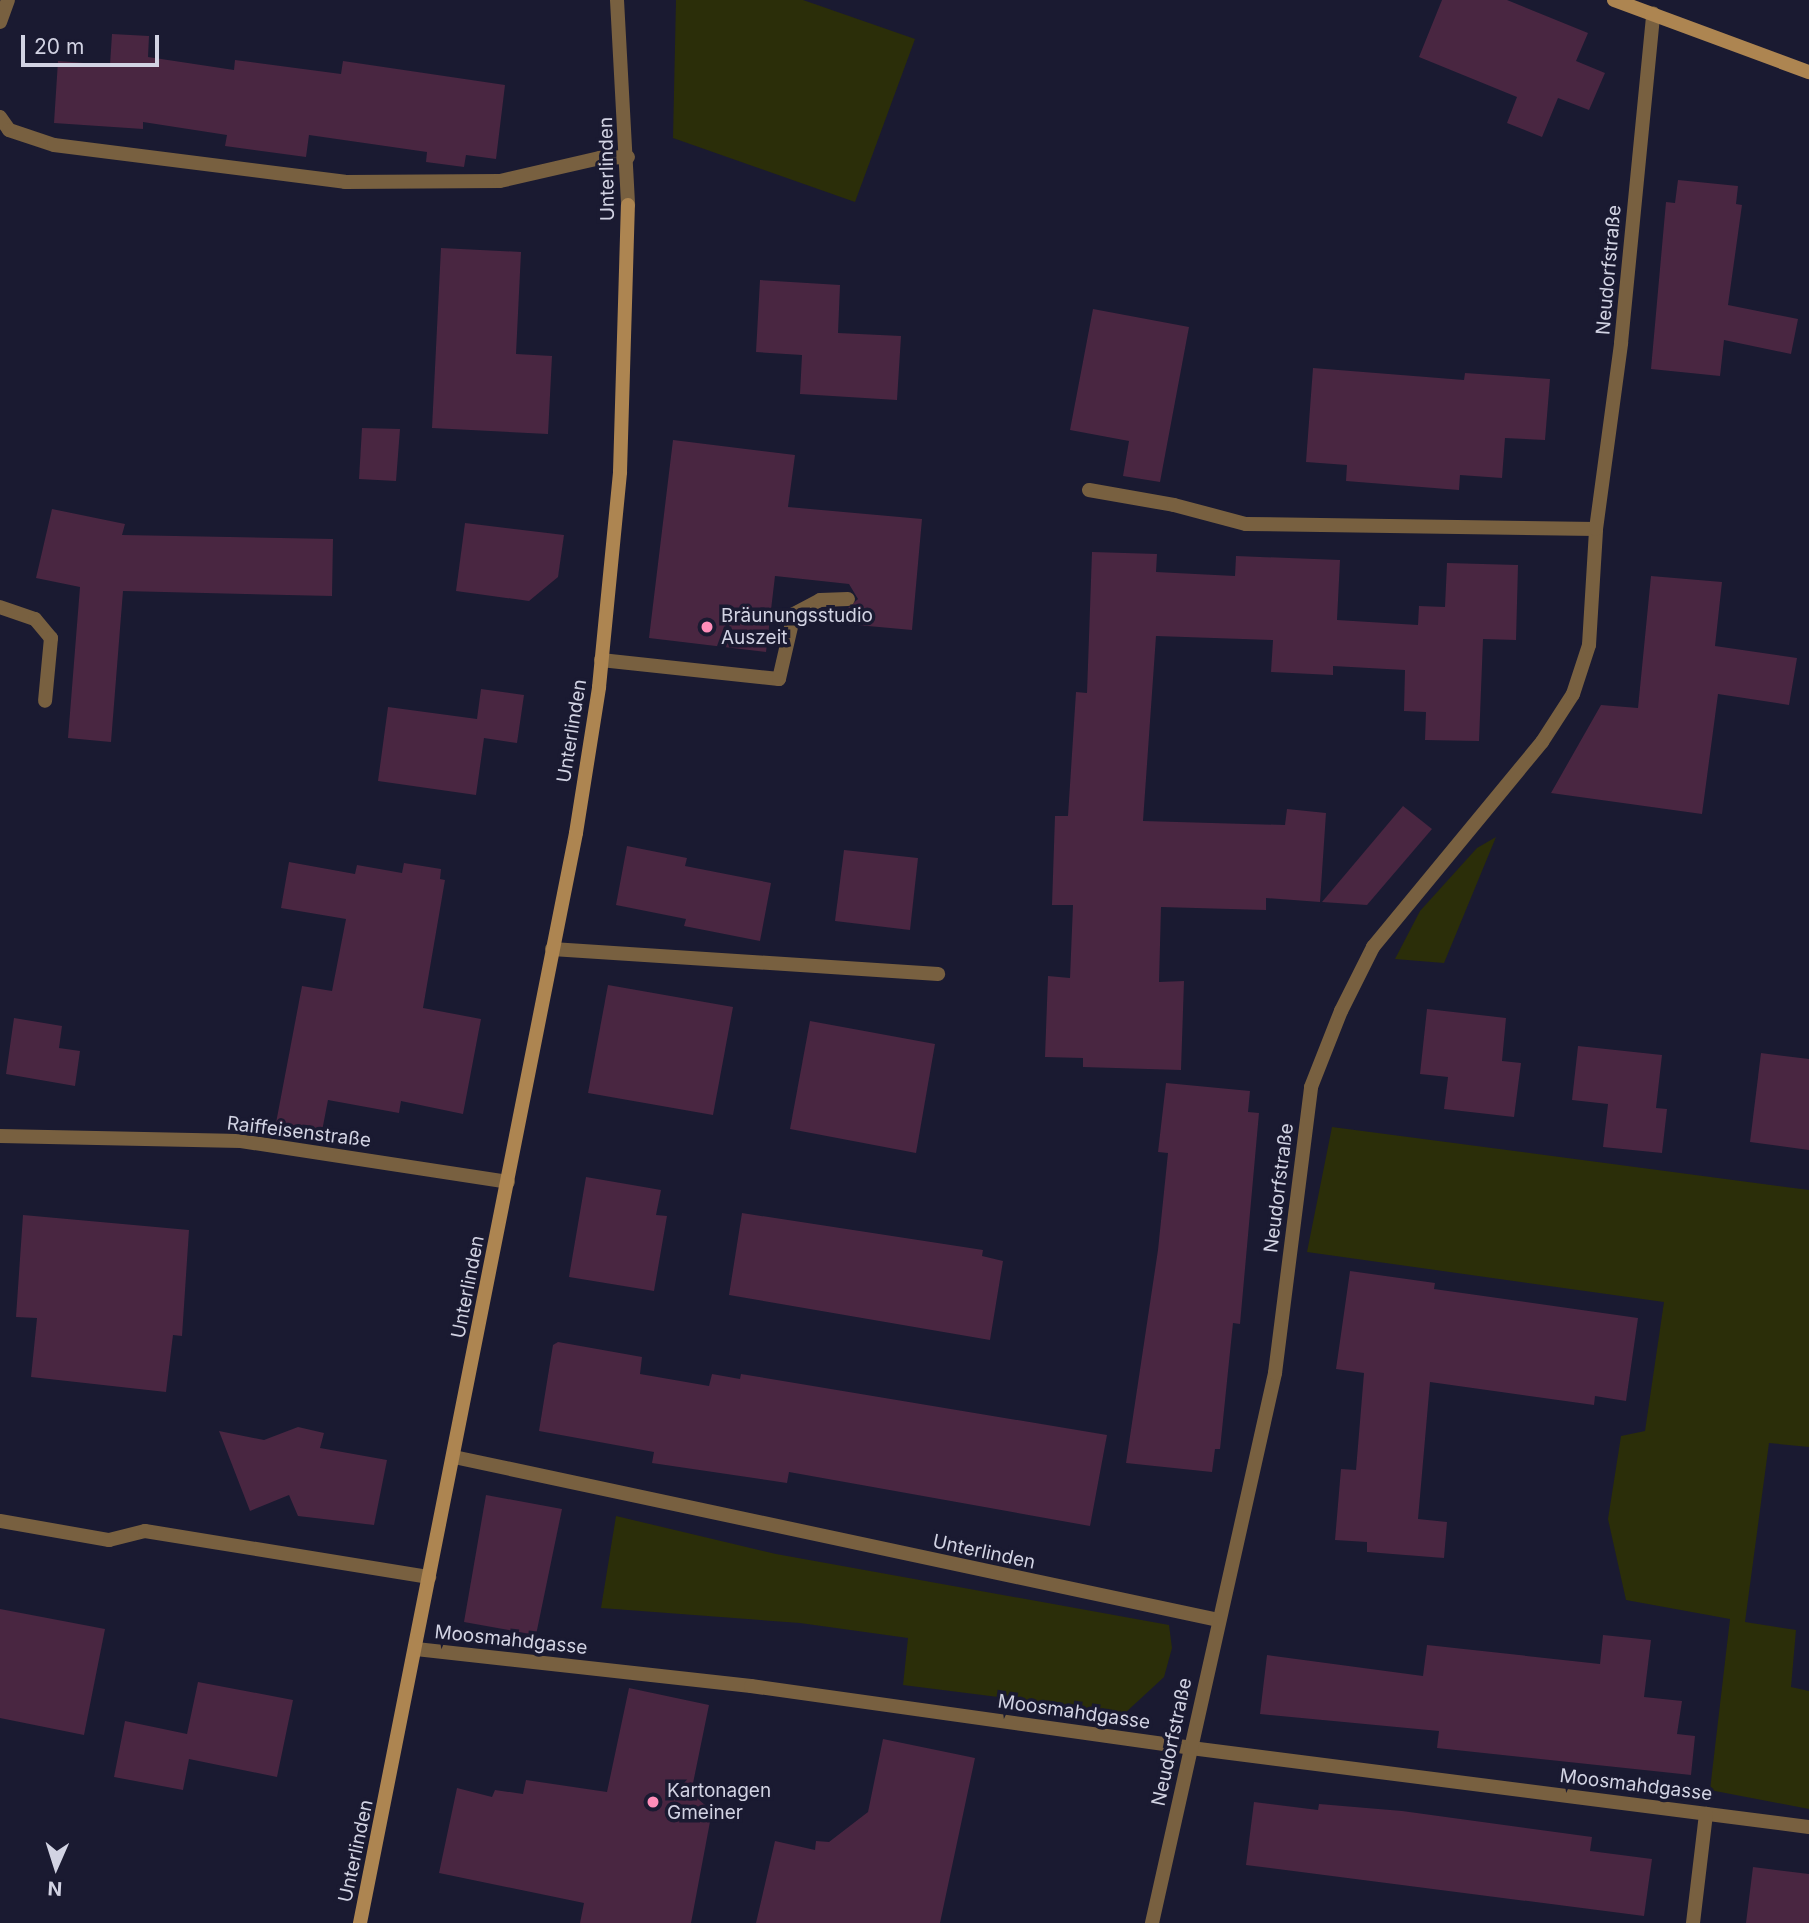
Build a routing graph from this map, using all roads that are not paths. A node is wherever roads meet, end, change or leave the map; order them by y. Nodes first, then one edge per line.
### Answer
1 (8, 0) edge
2 (617, 0) edge
3 (1614, 0) edge
4 (1653, 14) junction
5 (0, 22) edge
6 (1809, 72) edge
7 (0, 117) edge
8 (628, 157) junction
9 (628, 205) joint
10 (1089, 490) dead end
11 (1596, 529) junction
12 (848, 599) dead end
13 (0, 607) edge
14 (601, 660) junction
15 (44, 701) dead end
16 (552, 949) junction
17 (938, 974) dead end
18 (0, 1136) edge
19 (508, 1182) junction
20 (454, 1457) junction
21 (0, 1521) edge
22 (429, 1577) junction
23 (1218, 1620) junction
24 (416, 1648) junction
25 (1191, 1748) junction
26 (1706, 1814) junction
27 (1809, 1827) edge
28 (360, 1923) edge
29 (1152, 1923) edge
30 (1693, 1923) edge

1 - 5 street
2 - 8 street, Unterlinden
3 - 4 main road
4 - 6 main road
4 - 11 street, Neudorfstraße
7 - 8 street
8 - 9 street, Unterlinden
9 - 14 main road, Unterlinden
10 - 11 street
11 - 23 street, Neudorfstraße
12 - 14 street
13 - 15 street
14 - 16 main road, Unterlinden
16 - 17 street
16 - 19 main road, Unterlinden
18 - 19 street, Raiffeisenstraße
19 - 20 main road, Unterlinden
20 - 22 main road, Unterlinden
20 - 23 street, Unterlinden
21 - 22 street
22 - 24 main road, Unterlinden
23 - 25 street, Neudorfstraße
24 - 25 street, Moosmahdgasse
24 - 28 main road, Unterlinden
25 - 26 street, Moosmahdgasse
25 - 29 street, Neudorfstraße
26 - 27 street, Moosmahdgasse
26 - 30 street

